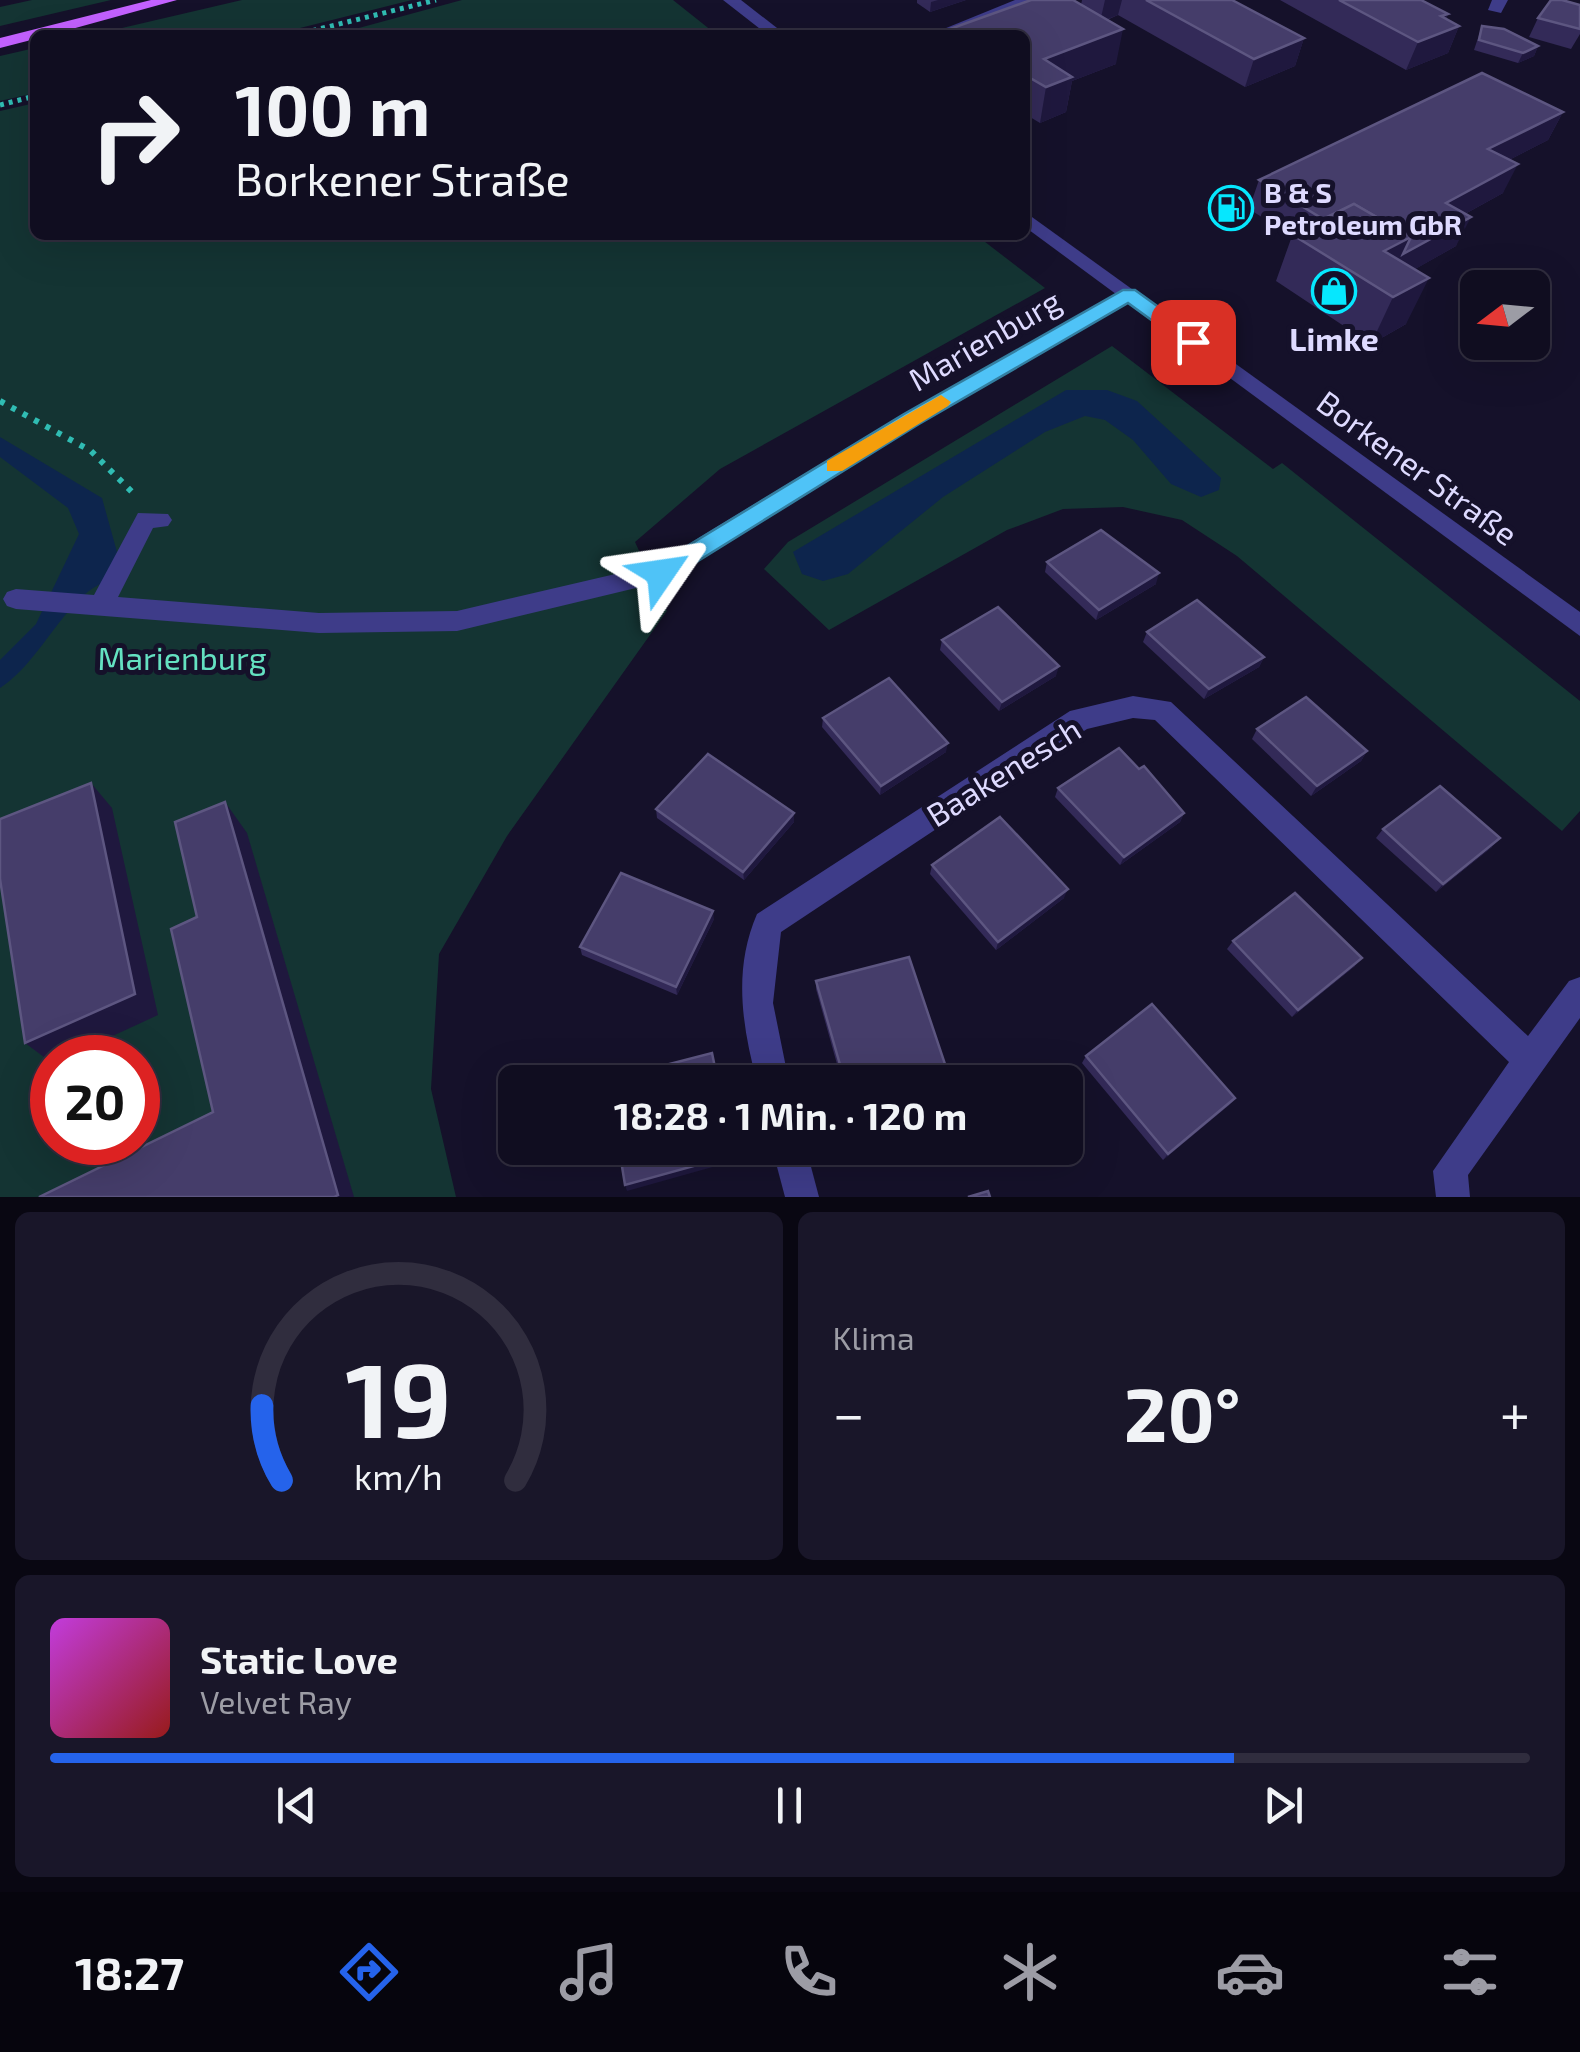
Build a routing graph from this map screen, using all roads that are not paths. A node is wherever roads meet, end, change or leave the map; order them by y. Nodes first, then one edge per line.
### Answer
1 (169, 0) edge
2 (731, 0) edge
3 (1028, 0) edge
4 (51, 30) edge
5 (771, 30) edge
6 (950, 30) edge
7 (30, 35) edge
8 (0, 43) edge
9 (1030, 222) edge
10 (1129, 294) junction
11 (153, 519) road end
12 (16, 599) dead end
13 (91, 605) junction
14 (1580, 626) edge
15 (1580, 992) edge
16 (1530, 1060) junction
17 (768, 1065) edge
18 (794, 1165) edge
19 (802, 1197) edge
20 (1453, 1197) edge

1 - 4 main road
2 - 5 street
3 - 6 street
7 - 8 main road
9 - 10 street, Borkener Straße
10 - 13 street, Marienburg
10 - 14 street, Borkener Straße
11 - 13 street
12 - 13 street, Marienburg
15 - 16 street
16 - 17 street, Baakenesch
16 - 20 street
18 - 19 street

